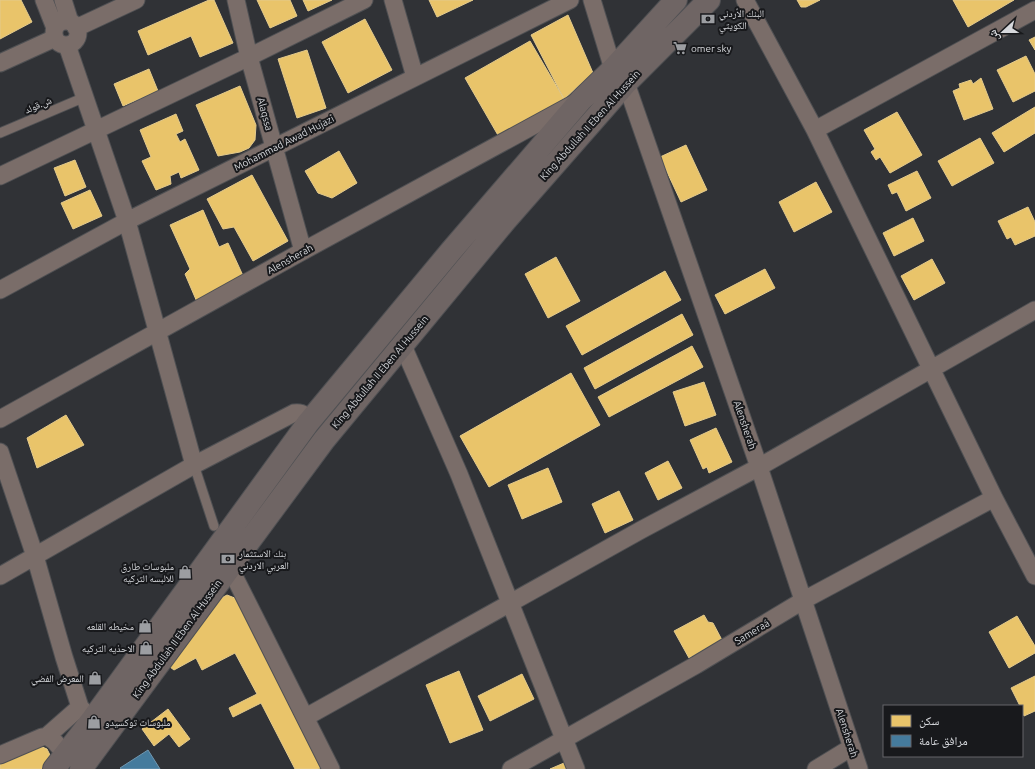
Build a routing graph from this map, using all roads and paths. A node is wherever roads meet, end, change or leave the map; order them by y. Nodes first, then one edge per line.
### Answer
1 (44, 0) edge
2 (63, 0) edge
3 (136, 0) edge
4 (236, 0) edge
5 (364, 0) edge
6 (394, 0) edge
7 (570, 0) edge
8 (592, 0) edge
9 (676, 0) edge
10 (709, 0) edge
11 (745, 0) edge
12 (1035, 10) edge
13 (65, 32) junction
14 (249, 57) junction
15 (0, 64) edge
16 (620, 76) junction
17 (415, 77) junction
18 (85, 97) junction
19 (580, 100) junction
20 (96, 130) junction
21 (815, 130) junction
22 (0, 133) edge
23 (274, 149) junction
24 (0, 176) edge
25 (127, 221) junction
26 (303, 251) junction
27 (0, 290) edge
28 (1035, 310) edge
29 (157, 332) junction
30 (403, 346) junction
31 (932, 368) junction
32 (0, 419) edge
33 (308, 423) junction
34 (0, 452) edge
35 (194, 465) junction
36 (759, 467) junction
37 (994, 498) junction
38 (214, 526) dead end
39 (216, 551) junction
40 (35, 556) junction
41 (230, 568) junction
42 (0, 576) edge
43 (1035, 576) edge
44 (804, 600) junction
45 (510, 603) junction
46 (86, 713) junction
47 (306, 717) junction
48 (47, 736) junction
49 (564, 739) junction
50 (852, 747) junction
51 (0, 755) edge
52 (67, 764) edge
53 (332, 769) edge
54 (511, 769) edge
55 (576, 769) edge
56 (816, 769) edge
57 (859, 769) edge

1 - 13 street
2 - 13 street
3 - 13 street
4 - 14 street, Alaqssa
5 - 14 street
6 - 17 street
7 - 17 street, Mohammad Awad Hujazi
8 - 16 street, Alensherah
9 - 16 main road, King Abdullah II Eben Al Hussein
10 - 16 main road, King Abdullah II Eben Al Hussein
11 - 21 street
12 - 21 street
13 - 15 street
13 - 18 street
14 - 20 street
14 - 23 street, Alaqssa
16 - 19 main road, King Abdullah II Eben Al Hussein
16 - 30 main road, King Abdullah II Eben Al Hussein
16 - 36 street, Alensherah
17 - 23 street, Mohammad Awad Hujazi
18 - 20 street
18 - 22 lane, ش.قولد
19 - 26 street, Alensherah
19 - 33 main road, King Abdullah II Eben Al Hussein
20 - 24 street
20 - 25 street
21 - 31 street
23 - 25 street, Mohammad Awad Hujazi
23 - 26 street, Alaqssa
25 - 27 street, Mohammad Awad Hujazi
25 - 29 street
26 - 29 street, Alensherah
28 - 31 street
29 - 32 street, Alensherah
29 - 35 street
30 - 41 main road, King Abdullah II Eben Al Hussein
30 - 45 street
31 - 36 street
31 - 37 street
33 - 35 street
33 - 39 main road, King Abdullah II Eben Al Hussein
34 - 40 street
35 - 38 lane
35 - 40 street
36 - 44 street, Alensherah
36 - 45 street
37 - 43 street
37 - 44 street, Sameraá
39 - 41 street
39 - 46 main road, King Abdullah II Eben Al Hussein
40 - 42 street
40 - 46 street
41 - 47 street
41 - 52 main road, King Abdullah II Eben Al Hussein
44 - 49 street, Sameraá
44 - 50 street, Alensherah
45 - 47 street
45 - 49 street
46 - 48 street
46 - 52 main road, King Abdullah II Eben Al Hussein
47 - 53 street
48 - 51 street
48 - 52 street
49 - 54 street, Sameraá
49 - 55 street
50 - 56 street
50 - 57 street, Alensherah

